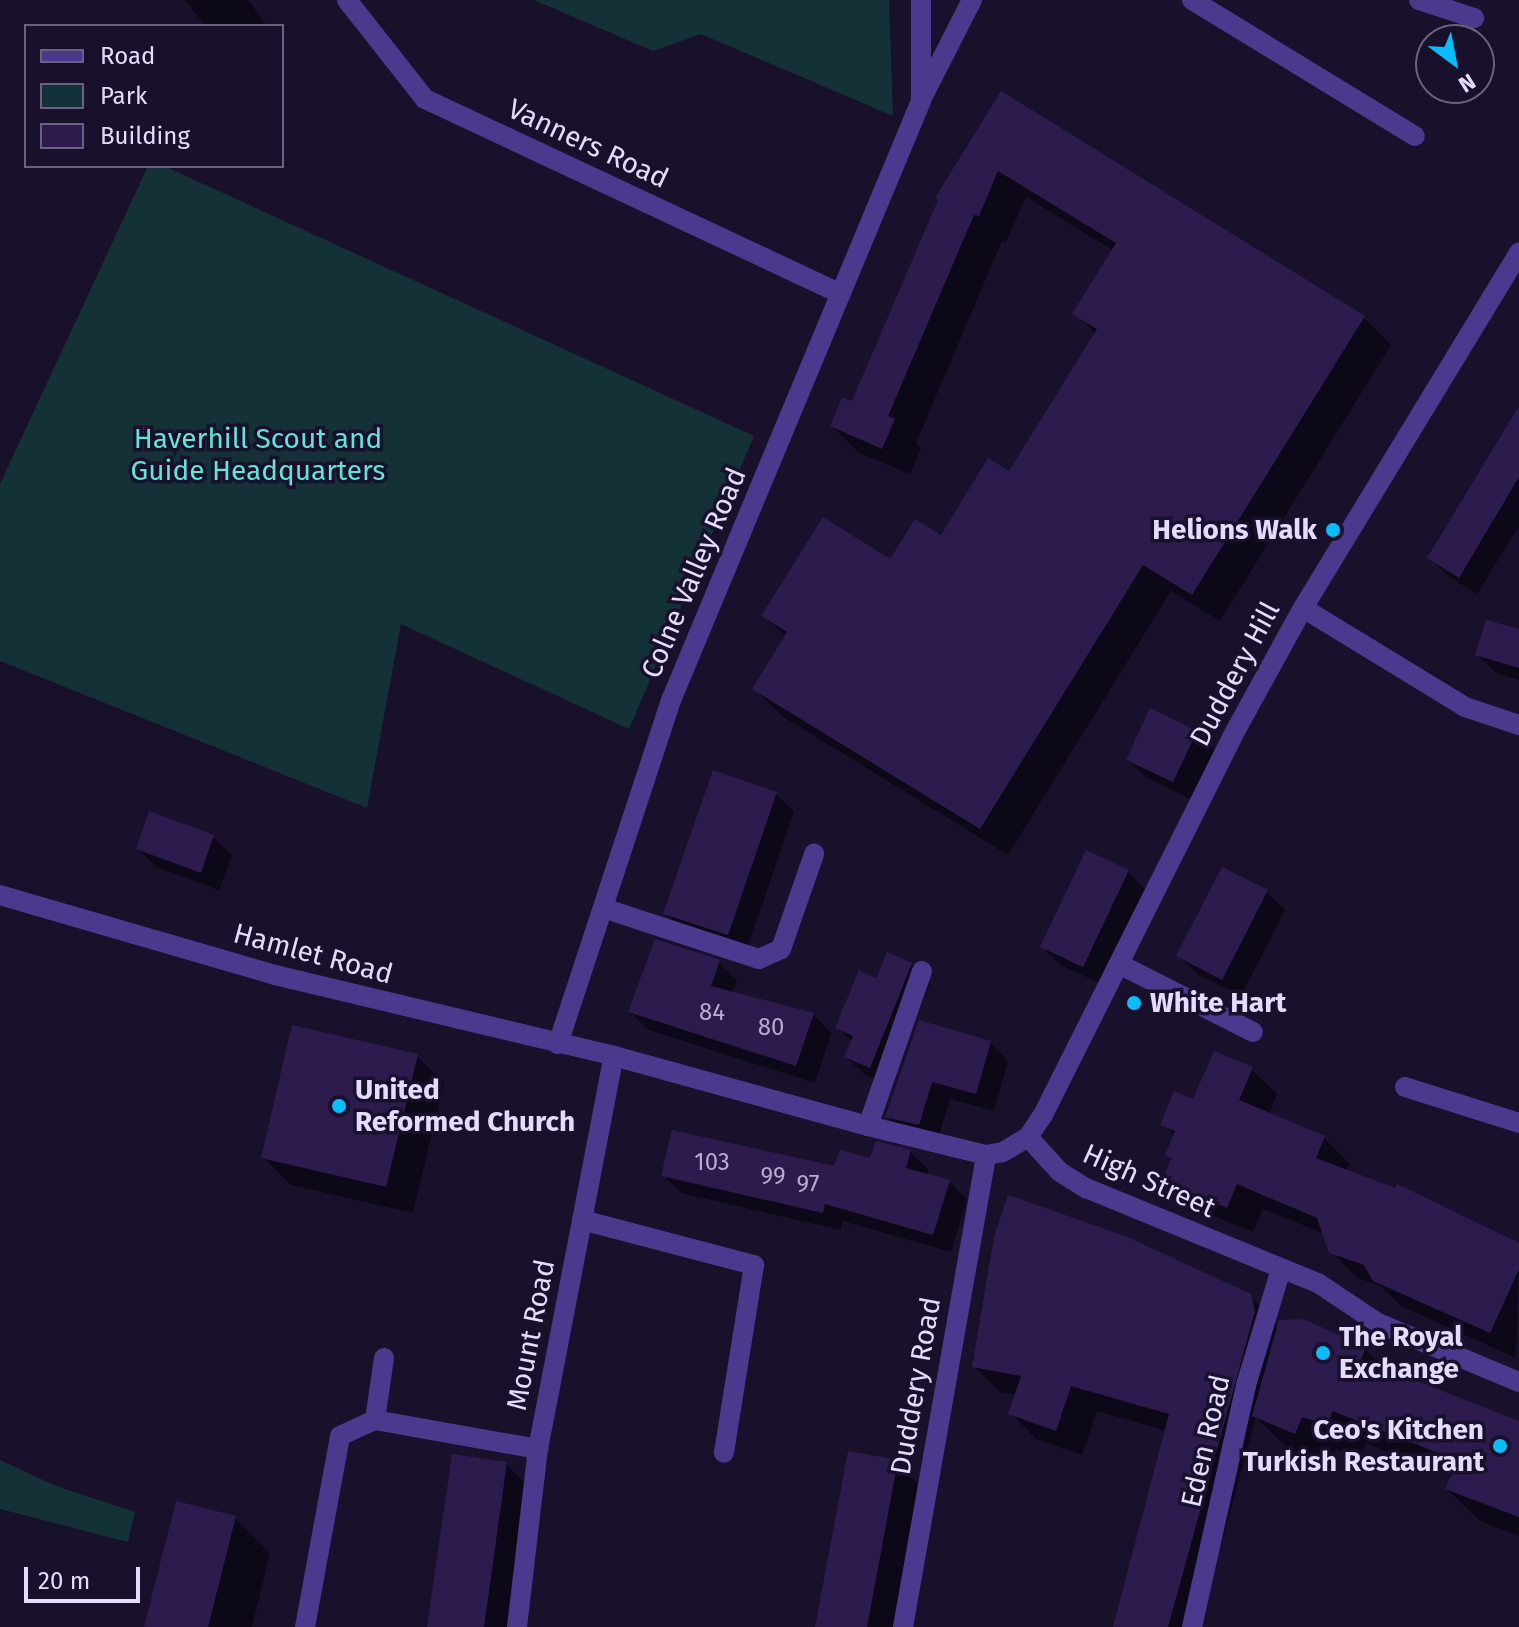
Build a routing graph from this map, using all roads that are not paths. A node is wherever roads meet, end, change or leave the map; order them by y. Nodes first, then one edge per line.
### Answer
1 (347, 0) edge
2 (921, 0) edge
3 (972, 0) edge
4 (1192, 0) edge
5 (1419, 0) edge
6 (1474, 18) dead end
7 (921, 101) junction
8 (1415, 136) dead end
9 (1519, 253) edge
10 (841, 294) junction
11 (1303, 608) junction
12 (1519, 725) edge
13 (814, 854) dead end
14 (0, 895) edge
15 (603, 908) junction
16 (1119, 964) junction
17 (922, 971) dead end
18 (1253, 1032) dead end
19 (558, 1044) junction
20 (614, 1056) junction
21 (1405, 1087) dead end
22 (1519, 1123) edge
23 (868, 1126) junction
24 (1028, 1137) junction
25 (986, 1155) junction
26 (582, 1220) junction
27 (1281, 1269) junction
28 (384, 1358) dead end
29 (1519, 1382) edge
30 (375, 1420) junction
31 (538, 1449) junction
32 (724, 1453) dead end
33 (305, 1627) edge
34 (517, 1627) edge
35 (903, 1627) edge
36 (1192, 1627) edge

1 - 10 street, Vanners Road
2 - 7 street
3 - 7 street
4 - 8 street
5 - 6 street
7 - 10 street, Colne Valley Road
9 - 11 street, Duddery Hill
10 - 15 street, Colne Valley Road
11 - 12 street
11 - 16 street, Duddery Hill
13 - 15 street
14 - 19 street, Hamlet Road
15 - 19 street, Colne Valley Road
16 - 18 street
16 - 24 street, Duddery Hill
17 - 23 street
19 - 20 street, Hamlet Road
20 - 23 street
20 - 26 street, Mount Road
21 - 22 street
23 - 25 street
24 - 25 street
24 - 27 street, High Street
25 - 35 street, Duddery Road
26 - 31 street, Mount Road
26 - 32 street
27 - 29 street, High Street
27 - 36 street, Eden Road
28 - 30 street
30 - 31 street
30 - 33 street
31 - 34 street, Mount Road

